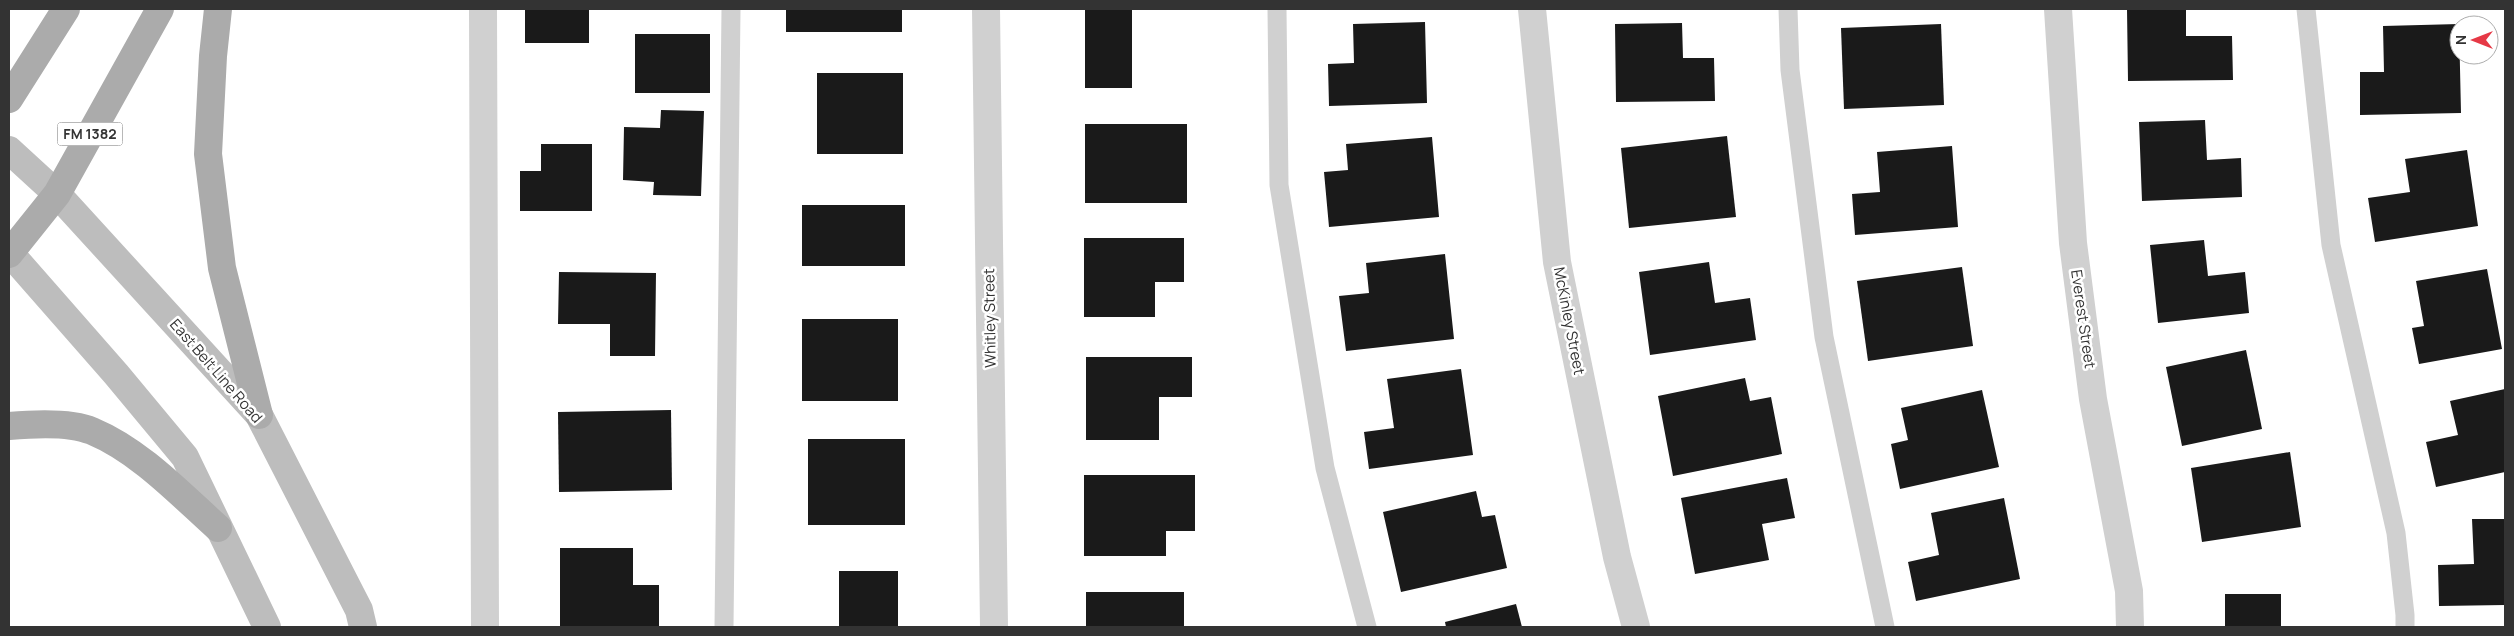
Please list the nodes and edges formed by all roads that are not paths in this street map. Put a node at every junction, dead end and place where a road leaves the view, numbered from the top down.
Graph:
1 (66, 9) edge
2 (160, 9) edge
3 (218, 9) edge
4 (483, 9) edge
5 (731, 9) edge
6 (986, 9) edge
7 (1277, 9) edge
8 (1532, 9) edge
9 (1788, 9) edge
10 (2058, 9) edge
11 (2306, 9) edge
12 (9, 99) edge
13 (9, 150) edge
14 (57, 194) junction
15 (9, 253) edge
16 (259, 415) junction
17 (9, 426) edge
18 (218, 528) junction
19 (267, 627) edge
20 (363, 627) edge
21 (485, 627) edge
22 (724, 627) edge
23 (994, 627) edge
24 (1367, 627) edge
25 (1636, 627) edge
26 (1885, 627) edge
27 (2130, 627) edge
28 (2405, 627) edge

1 - 12 main road
2 - 14 main road, FM 1382
3 - 16 main road
4 - 21 street
5 - 22 lane
6 - 23 street, Whitley Street
7 - 24 lane
8 - 25 street, McKinley Street
9 - 26 lane
10 - 27 street, Everest Street
11 - 28 lane
13 - 14 main road, East Belt Line Road
14 - 15 main road, FM 1382
14 - 16 main road, East Belt Line Road
15 - 18 main road
16 - 20 main road, East Belt Line Road
17 - 18 main road
18 - 19 main road

